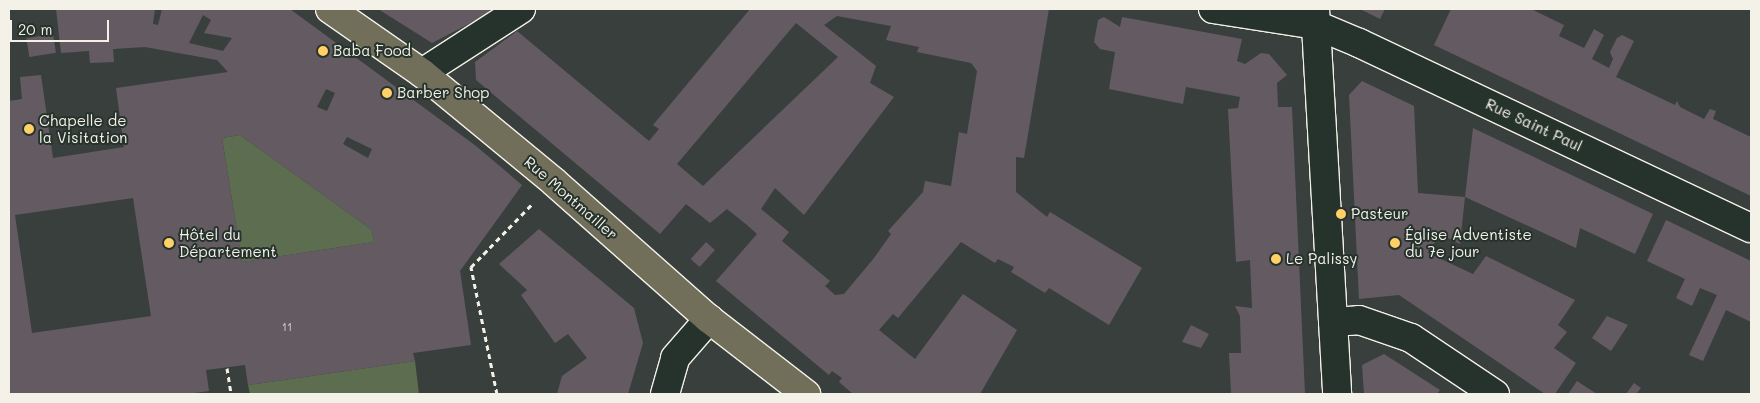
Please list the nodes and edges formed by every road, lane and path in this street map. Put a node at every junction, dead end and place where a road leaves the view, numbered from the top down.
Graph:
1 (330, 9) edge
2 (521, 9) edge
3 (1213, 9) edge
4 (1315, 17) edge
5 (422, 73) junction
6 (554, 182) junction
7 (1751, 228) edge
8 (709, 319) junction
9 (1333, 322) junction
10 (227, 368) dead end
11 (231, 394) edge
12 (497, 394) edge
13 (665, 394) edge
14 (806, 394) edge
15 (1337, 394) edge
16 (1495, 394) edge

1 - 5 main road, Rue Montmailler
2 - 5 street
3 - 4 street, Rue Saint Paul
4 - 7 street, Rue Saint Paul
4 - 9 street
5 - 6 main road, Rue Montmailler
6 - 8 main road, Rue Montmailler
6 - 12 path
8 - 13 street
8 - 14 main road, Rue Montmailler
9 - 15 street
9 - 16 street
10 - 11 path

